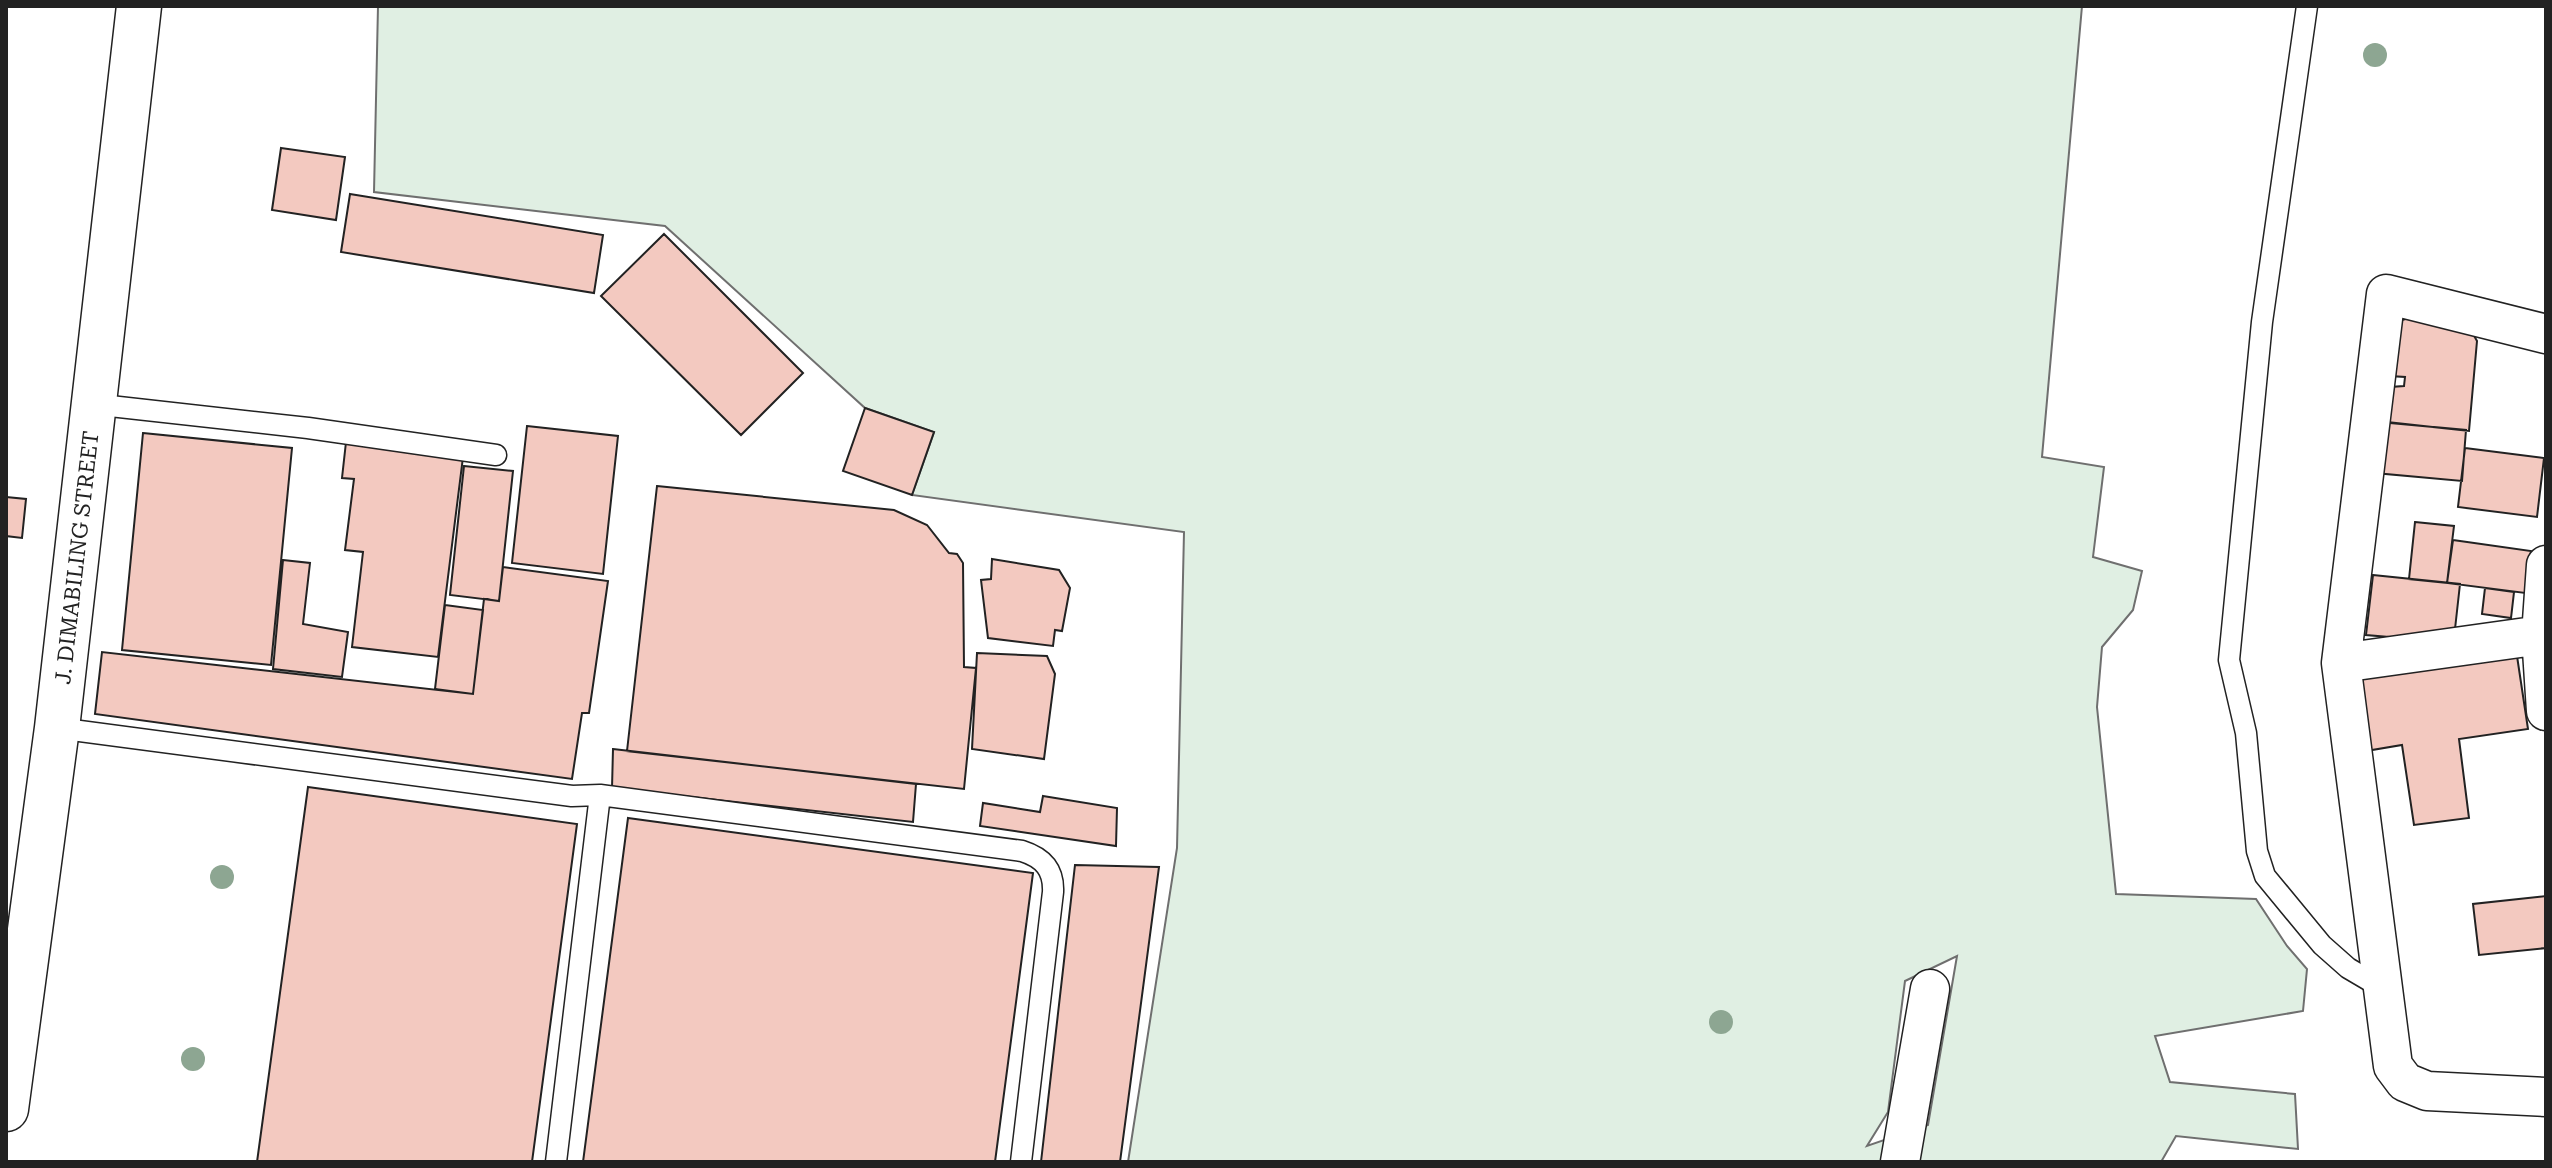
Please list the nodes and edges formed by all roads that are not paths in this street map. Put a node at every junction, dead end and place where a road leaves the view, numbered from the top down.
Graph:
1 (139, 6) edge
2 (2307, 6) edge
3 (2546, 334) edge
4 (92, 404) junction
5 (496, 455) dead end
6 (2546, 565) edge
7 (2541, 635) junction
8 (2341, 663) junction
9 (2546, 711) edge
10 (57, 728) junction
11 (600, 795) junction
12 (2382, 988) junction
13 (1930, 989) dead end
14 (2546, 1097) edge
15 (6, 1109) edge
16 (556, 1162) edge
17 (1021, 1162) edge
18 (1900, 1162) edge

1 - 4 street, J. DIMABILING STREET
2 - 12 lane
3 - 8 street
4 - 5 lane
4 - 10 street, J. DIMABILING STREET
6 - 7 street
7 - 8 street
7 - 9 street
8 - 12 street
10 - 11 lane
10 - 15 street, J. DIMABILING STREET
11 - 16 lane
11 - 17 lane
12 - 14 street
13 - 18 street

